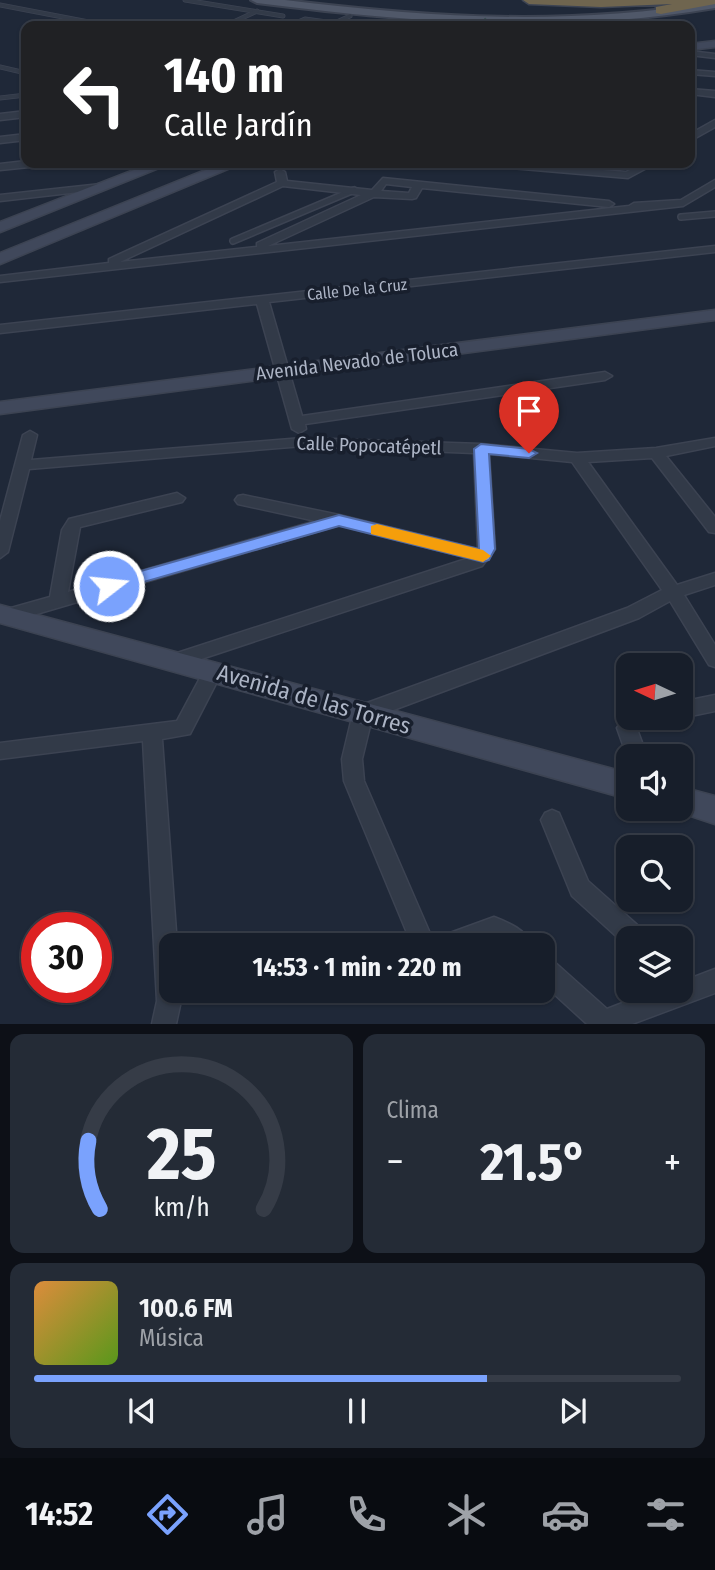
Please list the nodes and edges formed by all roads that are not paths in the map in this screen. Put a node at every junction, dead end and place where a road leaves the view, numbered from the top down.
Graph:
1 (185, 0) edge
2 (529, 0) edge
3 (680, 0) edge
4 (715, 3) edge
5 (0, 5) edge
6 (297, 5) junction
7 (257, 6) edge
8 (715, 12) edge
9 (283, 16) dead end
10 (334, 18) junction
11 (84, 21) edge
12 (233, 21) edge
13 (328, 21) edge
14 (328, 21) edge
15 (392, 21) edge
16 (452, 21) edge
17 (598, 21) edge
18 (656, 21) edge
19 (709, 45) edge
20 (695, 53) edge
21 (715, 54) edge
22 (0, 67) edge
23 (21, 72) edge
24 (695, 72) edge
25 (715, 74) edge
26 (695, 94) edge
27 (715, 94) edge
28 (21, 96) edge
29 (0, 98) edge
30 (702, 98) junction
31 (695, 100) edge
32 (21, 115) edge
33 (0, 117) edge
34 (695, 124) edge
35 (713, 125) edge
36 (695, 135) edge
37 (21, 138) edge
38 (0, 140) edge
39 (21, 165) edge
40 (0, 167) edge
41 (150, 168) edge
42 (222, 168) edge
43 (546, 168) edge
44 (641, 168) edge
45 (217, 170) junction
46 (142, 171) junction
47 (715, 183) edge
48 (102, 187) junction
49 (354, 190) junction
50 (376, 192) junction
51 (0, 198) edge
52 (715, 199) edge
53 (683, 203) junction
54 (645, 207) junction
55 (715, 214) edge
56 (681, 217) dead end
57 (0, 226) edge
58 (233, 241) dead end
59 (715, 249) edge
60 (249, 251) junction
61 (0, 259) edge
62 (98, 267) junction
63 (0, 279) edge
64 (262, 299) junction
65 (715, 315) edge
66 (0, 328) edge
67 (282, 371) junction
68 (605, 376) dead end
69 (0, 408) edge
70 (297, 421) junction
71 (30, 435) dead end
72 (303, 442) junction
73 (715, 442) edge
74 (481, 449) junction
75 (656, 453) junction
76 (577, 458) junction
77 (23, 465) junction
78 (177, 498) dead end
79 (243, 500) dead end
80 (339, 520) junction
81 (715, 528) edge
82 (0, 552) edge
83 (483, 556) junction
84 (715, 579) edge
85 (673, 592) junction
86 (58, 600) junction
87 (3, 615) edge
88 (177, 660) junction
89 (715, 660) edge
90 (214, 670) junction
91 (715, 704) edge
92 (693, 708) edge
93 (363, 713) junction
94 (152, 733) junction
95 (0, 751) edge
96 (616, 783) edge
97 (693, 804) edge
98 (715, 810) edge
99 (552, 820) dead end
100 (622, 926) edge
101 (419, 933) edge
102 (480, 933) edge
103 (504, 933) edge
104 (555, 978) edge
105 (697, 983) edge
106 (602, 1023) edge
107 (164, 1024) edge

1 - 7 lane
2 - 3 highway
4 - 17 highway
5 - 11 lane
6 - 7 main road
6 - 10 main road
6 - 16 main road
7 - 9 lane
7 - 12 lane
8 - 18 main road
10 - 13 lane
10 - 14 lane
10 - 15 main road
19 - 21 street
20 - 21 street
22 - 23 lane
24 - 25 street
26 - 30 street
27 - 30 street
28 - 29 lane
30 - 31 street
32 - 33 street
34 - 35 street
35 - 36 street
37 - 38 street
39 - 40 street
41 - 46 street
42 - 45 street
43 - 44 street
45 - 46 street
45 - 61 street
46 - 48 street
47 - 53 street
48 - 51 street
48 - 57 street
49 - 50 street
49 - 58 lane
49 - 62 street
50 - 54 street
50 - 60 street
52 - 53 street
53 - 54 street
54 - 60 street
55 - 56 lane
59 - 64 street, Calle De la Cruz
60 - 62 street
62 - 63 street
64 - 66 street, Calle De la Cruz
64 - 67 street
65 - 67 street, Avenida Nevado de Toluca
67 - 69 street, Avenida Nevado de Toluca
67 - 70 street
68 - 70 street
70 - 72 street
71 - 77 street
72 - 74 street, Calle Popocatépetl
72 - 77 street, Calle Popocatépetl
73 - 75 street, Calle Popocatépetl
74 - 76 street, Calle Popocatépetl
74 - 83 street
75 - 76 street, Calle Popocatépetl
75 - 81 street
76 - 85 street
77 - 82 street
78 - 86 street
79 - 80 street
80 - 83 street
80 - 86 street
83 - 88 street
84 - 85 street
85 - 89 street
85 - 93 street
86 - 87 street
87 - 88 street, Avenida de las Torres
88 - 90 street, Avenida de las Torres
90 - 93 street, Avenida de las Torres
90 - 94 street
91 - 92 street
93 - 96 street, Avenida de las Torres
93 - 101 street
94 - 95 street
94 - 107 street
97 - 98 street
99 - 100 street
102 - 103 street
104 - 106 street
105 - 106 street

